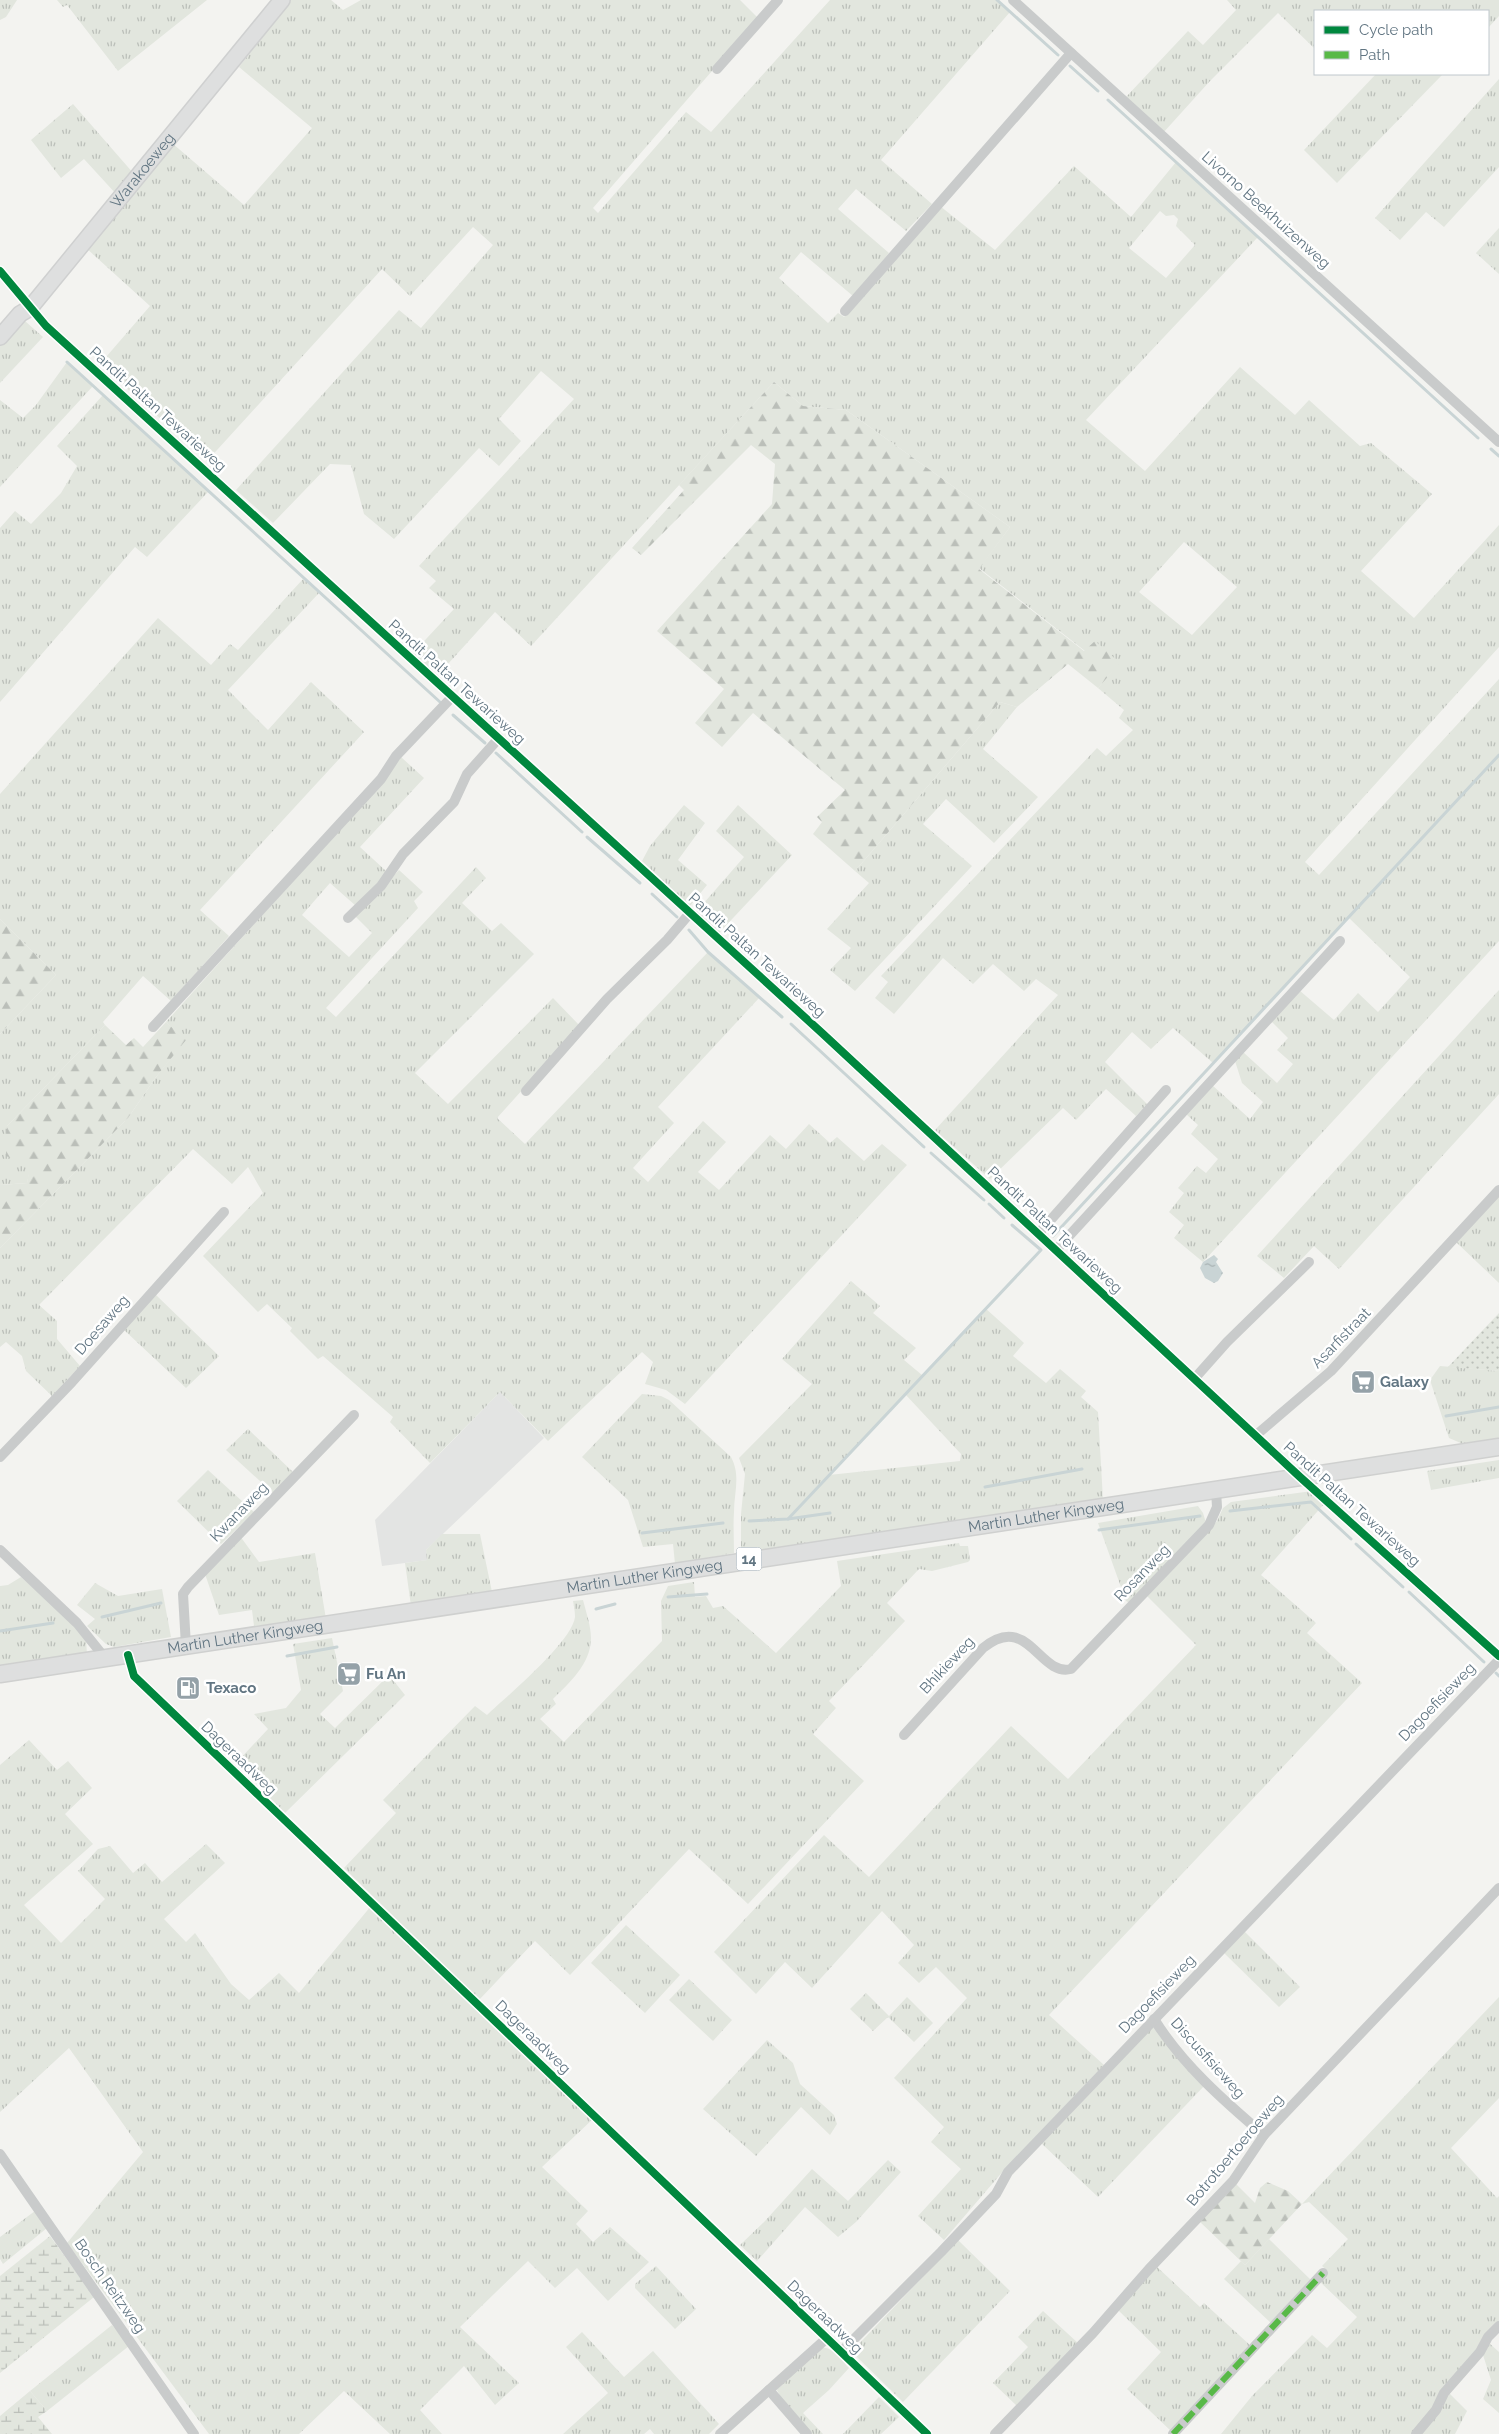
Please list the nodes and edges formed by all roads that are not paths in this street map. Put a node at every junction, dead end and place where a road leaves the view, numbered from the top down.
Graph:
1 (282, 0) edge
2 (778, 0) edge
3 (1013, 0) edge
4 (1071, 53) junction
5 (717, 69) dead end
6 (0, 271) edge
7 (30, 308) junction
8 (845, 311) dead end
9 (0, 337) edge
10 (1499, 442) edge
11 (452, 697) junction
12 (499, 738) junction
13 (690, 913) junction
14 (348, 918) dead end
15 (1340, 941) dead end
16 (153, 1027) dead end
17 (1166, 1090) dead end
18 (526, 1091) dead end
19 (1499, 1190) edge
20 (224, 1212) dead end
21 (1039, 1233) junction
22 (1056, 1250) junction
23 (1309, 1262) dead end
24 (1195, 1378) junction
25 (354, 1415) dead end
26 (1255, 1436) junction
27 (1499, 1447) edge
28 (0, 1457) edge
29 (1300, 1477) junction
30 (1216, 1490) junction
31 (0, 1550) edge
32 (186, 1646) junction
33 (128, 1655) junction
34 (105, 1658) junction
35 (1499, 1658) edge
36 (1071, 1669) joint
37 (0, 1674) edge
38 (904, 1735) dead end
39 (1499, 1888) edge
40 (1154, 2019) junction
41 (1264, 2135) junction
42 (0, 2154) edge
43 (1323, 2273) dead end
44 (1499, 2326) edge
45 (827, 2338) junction
46 (841, 2352) junction
47 (768, 2390) junction
48 (194, 2434) edge
49 (720, 2434) edge
50 (807, 2434) edge
51 (927, 2434) edge
52 (996, 2434) edge
53 (1173, 2434) edge
54 (1416, 2434) edge

1 - 7 street, Warakoeweg
2 - 5 street
3 - 4 street, Livorno Beekhuizenweg
4 - 8 street
4 - 10 street, Livorno Beekhuizenweg
6 - 7 street, Pandit Paltan Tewarieweg
7 - 9 street, Warakoeweg
7 - 11 street, Pandit Paltan Tewarieweg
11 - 12 street, Pandit Paltan Tewarieweg
11 - 16 street
12 - 13 street, Pandit Paltan Tewarieweg
12 - 14 street
13 - 18 street
13 - 21 street, Pandit Paltan Tewarieweg
15 - 22 street
17 - 21 street
19 - 26 street, Asarfistraat
20 - 28 street, Doesaweg
21 - 22 street, Pandit Paltan Tewarieweg
22 - 24 street, Pandit Paltan Tewarieweg
23 - 24 street
24 - 26 street, Pandit Paltan Tewarieweg
25 - 32 street, Kwanaweg
26 - 29 street, Pandit Paltan Tewarieweg
27 - 29 main road, Martin Luther Kingweg / 14
29 - 30 main road, Martin Luther Kingweg / 14
29 - 35 street, Pandit Paltan Tewarieweg
30 - 32 main road, Martin Luther Kingweg / 14
30 - 36 street, Rosanweg
31 - 34 street
32 - 33 main road, Martin Luther Kingweg / 14
33 - 34 main road, Martin Luther Kingweg / 14
33 - 45 street, Dageraadweg
34 - 37 main road, Martin Luther Kingweg / 14
35 - 40 street, Dagoefisieweg
36 - 38 street, Bhikieweg
39 - 41 street, Botrotoertoeroeweg
40 - 41 street, Discusfisieweg
40 - 46 street, Dagoefisieweg
41 - 52 street, Botrotoertoeroeweg
42 - 48 street, Bosch Reitzweg
43 - 53 street
44 - 54 street
45 - 46 street, Dageraadweg
45 - 47 street
46 - 51 street, Dageraadweg
47 - 49 street
47 - 50 street

